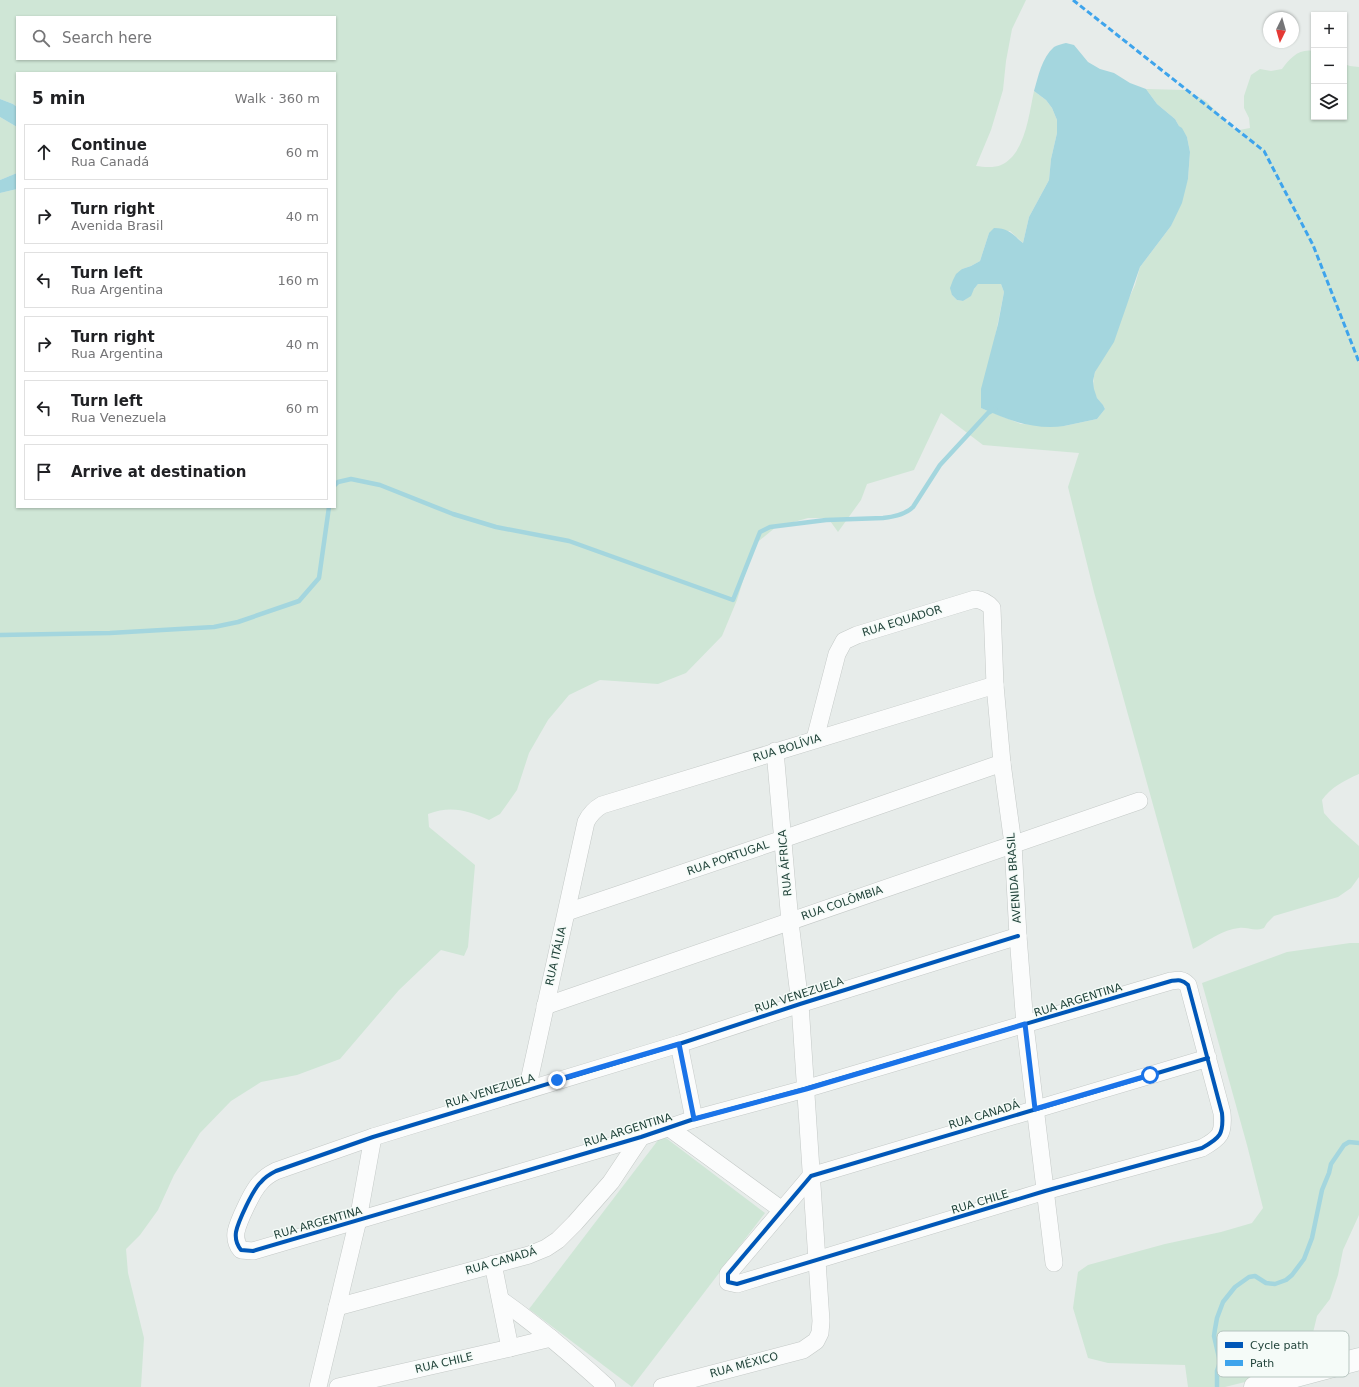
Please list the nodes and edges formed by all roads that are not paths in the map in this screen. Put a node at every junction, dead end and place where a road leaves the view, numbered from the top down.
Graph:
1 (975, 599) joint
2 (996, 685) junction
3 (815, 739) junction
4 (775, 751) junction
5 (1002, 763) junction
6 (1139, 801) dead end
7 (586, 822) joint
8 (783, 839) junction
9 (1013, 844) junction
10 (567, 912) junction
11 (790, 922) junction
12 (1018, 936) junction
13 (1171, 981) joint
14 (800, 1004) junction
15 (544, 1006) junction
16 (1025, 1024) junction
17 (679, 1044) junction
18 (1208, 1058) junction
19 (806, 1089) junction
20 (526, 1090) junction
21 (1035, 1109) junction
22 (694, 1119) junction
23 (668, 1127) junction
24 (372, 1137) junction
25 (641, 1137) junction
26 (811, 1176) junction
27 (1045, 1191) junction
28 (782, 1210) junction
29 (358, 1220) junction
30 (253, 1251) joint
31 (818, 1259) junction
32 (1054, 1263) dead end
33 (493, 1264) junction
34 (501, 1300) junction
35 (337, 1307) junction
36 (551, 1338) junction
37 (510, 1348) junction
38 (803, 1350) joint
39 (1359, 1360) edge
40 (1349, 1363) edge
41 (1294, 1377) edge
42 (703, 1382) edge
43 (318, 1387) edge
44 (338, 1387) edge
45 (607, 1387) edge
46 (662, 1387) edge
47 (1255, 1387) edge

1 - 2 street, AVENIDA BRASIL
1 - 3 street, RUA EQUADOR
2 - 3 street, RUA BOLÍVIA
2 - 5 street, AVENIDA BRASIL
3 - 4 street, RUA BOLÍVIA
4 - 7 street, RUA BOLÍVIA
4 - 8 street, RUA ÁFRICA
5 - 8 street, RUA PORTUGAL
5 - 9 street, AVENIDA BRASIL
6 - 9 street, RUA COLÔMBIA
7 - 10 street, RUA ITÁLIA
8 - 10 street, RUA PORTUGAL
8 - 11 street, RUA ÁFRICA
9 - 11 street, RUA COLÔMBIA
9 - 12 street, AVENIDA BRASIL
10 - 15 street, RUA ITÁLIA
11 - 14 street, RUA ÁFRICA
11 - 15 street, RUA COLÔMBIA
12 - 14 street, RUA VENEZUELA
12 - 16 street, AVENIDA BRASIL
13 - 16 street, RUA ARGENTINA
13 - 18 street, RUA CHILE
14 - 17 street, RUA VENEZUELA
14 - 19 street, RUA ÁFRICA
15 - 20 street, RUA ITÁLIA
16 - 19 street, RUA ARGENTINA
16 - 21 street, AVENIDA BRASIL
17 - 20 street, RUA VENEZUELA
17 - 22 street
18 - 21 street, RUA CANADÁ
18 - 27 street, RUA CHILE
19 - 22 street, RUA ARGENTINA
19 - 26 street, RUA ÁFRICA
20 - 24 street, RUA VENEZUELA
21 - 26 street, RUA CANADÁ
21 - 27 street, AVENIDA BRASIL
22 - 23 street, RUA ARGENTINA
23 - 25 street, RUA ARGENTINA
23 - 28 street, RUA ARGENTINA
24 - 29 street
24 - 30 street, RUA VENEZUELA
25 - 29 street, RUA ARGENTINA
25 - 33 street, RUA CANADÁ
26 - 28 street
26 - 31 street, RUA ÁFRICA
27 - 31 street, RUA CHILE
27 - 32 street, AVENIDA BRASIL
28 - 31 street, RUA CHILE
29 - 30 street, RUA ARGENTINA
29 - 35 street
31 - 38 street, RUA ÁFRICA
33 - 34 street
33 - 35 street, RUA CANADÁ
34 - 36 street
34 - 37 street
35 - 43 street
36 - 37 street, RUA CHILE
36 - 45 street
37 - 44 street, RUA CHILE
38 - 42 street, RUA MÉXICO
39 - 40 main road
41 - 47 main road
42 - 46 street, RUA MÉXICO

